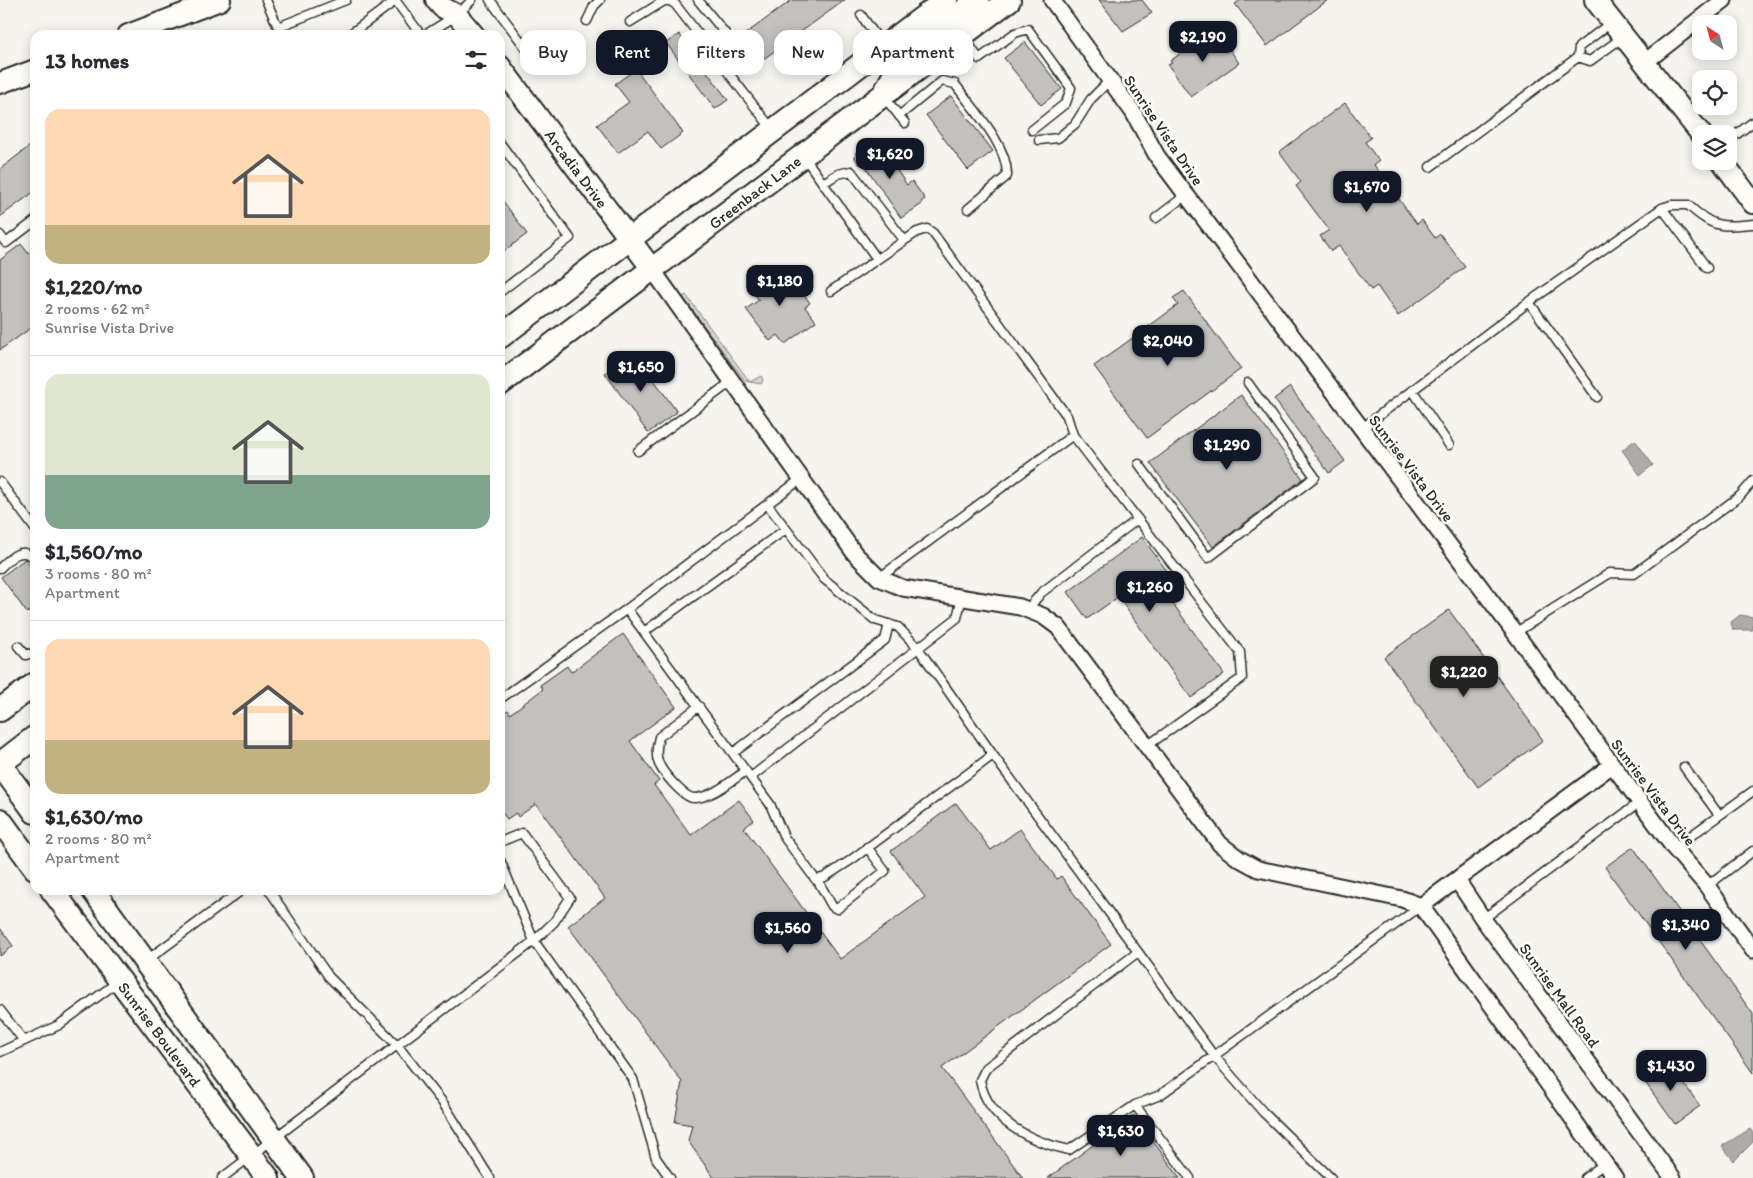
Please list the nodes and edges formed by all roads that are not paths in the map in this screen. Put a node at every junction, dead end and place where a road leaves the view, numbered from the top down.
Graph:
1 (220, 0) edge
2 (266, 0) edge
3 (346, 0) edge
4 (395, 0) edge
5 (436, 0) edge
6 (472, 0) edge
7 (490, 0) edge
8 (698, 0) edge
9 (978, 0) edge
10 (1009, 0) edge
11 (1052, 0) edge
12 (1595, 0) edge
13 (1724, 0) edge
14 (596, 1) edge
15 (942, 1) edge
16 (456, 8) edge
17 (861, 15) dead end
18 (587, 21) dead end
19 (630, 22) dead end
20 (278, 27) junction
21 (145, 30) edge
22 (280, 30) edge
23 (356, 30) edge
24 (419, 30) edge
25 (429, 30) edge
26 (471, 30) edge
27 (723, 30) edge
28 (872, 30) edge
29 (905, 30) edge
30 (970, 30) edge
31 (1617, 30) junction
32 (520, 40) edge
33 (973, 50) edge
34 (1578, 57) junction
35 (1645, 62) junction
36 (853, 70) edge
37 (30, 72) edge
38 (505, 73) edge
39 (911, 75) edge
40 (1110, 80) junction
41 (0, 83) edge
42 (883, 96) junction
43 (899, 116) junction
44 (1753, 122) edge
45 (905, 124) dead end
46 (1694, 125) edge
47 (773, 130) junction
48 (1032, 130) dead end
49 (1737, 134) edge
50 (1039, 140) dead end
51 (505, 150) edge
52 (804, 156) junction
53 (1430, 167) dead end
54 (1729, 170) edge
55 (823, 183) junction
56 (1186, 195) junction
57 (1753, 203) edge
58 (1662, 208) junction
59 (968, 209) dead end
60 (1156, 218) dead end
61 (1753, 224) edge
62 (30, 225) edge
63 (0, 235) edge
64 (630, 240) junction
65 (904, 240) junction
66 (877, 259) junction
67 (1707, 268) dead end
68 (652, 269) junction
69 (505, 288) edge
70 (831, 291) dead end
71 (1529, 302) junction
72 (505, 332) edge
73 (505, 380) edge
74 (731, 382) junction
75 (1248, 383) dead end
76 (1413, 390) junction
77 (1597, 397) dead end
78 (1361, 430) junction
79 (1073, 435) junction
80 (1449, 444) dead end
81 (638, 451) dead end
82 (1139, 464) dead end
83 (801, 479) junction
84 (1753, 481) edge
85 (0, 482) edge
86 (768, 505) junction
87 (1138, 519) junction
88 (30, 522) edge
89 (786, 528) junction
90 (30, 555) edge
91 (0, 568) edge
92 (879, 578) junction
93 (962, 597) junction
94 (627, 609) junction
95 (1027, 610) junction
96 (888, 624) junction
97 (644, 632) junction
98 (1515, 633) junction
99 (18, 646) dead end
100 (918, 648) junction
101 (30, 653) edge
102 (30, 688) edge
103 (505, 692) edge
104 (698, 706) junction
105 (0, 710) edge
106 (30, 742) edge
107 (1147, 746) junction
108 (733, 752) junction
109 (993, 754) junction
110 (0, 764) edge
111 (1612, 765) junction
112 (1684, 767) dead end
113 (749, 774) junction
114 (1753, 791) edge
115 (1640, 802) junction
116 (30, 805) edge
117 (1719, 815) junction
118 (0, 820) edge
119 (505, 840) edge
120 (867, 847) junction
121 (1674, 848) junction
122 (1753, 851) edge
123 (30, 861) edge
124 (505, 872) edge
125 (1457, 880) junction
126 (818, 881) junction
127 (1707, 886) junction
128 (56, 895) edge
129 (97, 895) edge
130 (235, 895) edge
131 (273, 895) edge
132 (1421, 906) junction
133 (1483, 919) junction
134 (534, 941) junction
135 (1753, 950) edge
136 (1138, 952) junction
137 (144, 962) junction
138 (120, 980) junction
139 (0, 1010) edge
140 (24, 1041) junction
141 (397, 1045) junction
142 (0, 1052) edge
143 (1214, 1056) junction
144 (1135, 1105) junction
145 (273, 1139) junction
146 (252, 1156) junction
147 (1604, 1164) junction
148 (222, 1178) edge
149 (268, 1178) edge
150 (302, 1178) edge
151 (490, 1178) edge
152 (670, 1178) edge
153 (1190, 1178) edge
154 (1330, 1178) edge
155 (1585, 1178) edge
156 (1615, 1178) edge
157 (1673, 1178) edge

1 - 21 street
2 - 20 lane
3 - 20 lane
4 - 23 lane
4 - 24 lane
5 - 16 street
6 - 16 lane
7 - 32 lane
8 - 27 lane
9 - 42 main road
10 - 30 main road, Greenback Lane
11 - 40 street, Sunrise Vista Drive
12 - 31 street
13 - 35 street
14 - 18 lane
15 - 29 main road
16 - 25 lane
16 - 26 street
17 - 28 lane
19 - 47 lane
20 - 22 lane
31 - 34 lane
31 - 34 lane
31 - 35 street
33 - 48 lane
34 - 53 lane
35 - 46 street
36 - 47 main road
37 - 41 street
38 - 64 street, Arcadia Drive
39 - 42 main road, Greenback Lane
40 - 50 lane
40 - 56 street, Sunrise Vista Drive
42 - 43 lane
42 - 52 main road, Greenback Lane
43 - 45 lane
43 - 59 lane
44 - 49 lane
47 - 64 main road
51 - 69 lane
52 - 55 lane
52 - 68 main road, Greenback Lane
54 - 57 street
55 - 65 lane
55 - 66 lane
56 - 60 lane
56 - 78 street, Sunrise Vista Drive
58 - 61 lane
58 - 67 lane
58 - 71 lane
62 - 63 lane
64 - 68 street, Arcadia Drive
64 - 72 main road
65 - 66 lane
65 - 79 lane
66 - 70 lane
68 - 73 main road, Greenback Lane
68 - 74 street
71 - 76 lane
71 - 77 lane
74 - 81 lane
74 - 83 street
75 - 82 lane
76 - 78 lane
76 - 80 lane
78 - 98 street, Sunrise Vista Drive
79 - 87 lane
79 - 92 lane
83 - 86 lane
83 - 92 street
84 - 98 lane
85 - 88 lane
86 - 89 lane
86 - 94 lane
87 - 95 lane
87 - 107 lane
89 - 96 lane
89 - 97 lane
90 - 91 lane
92 - 93 street
93 - 95 street
93 - 100 lane
94 - 97 lane
94 - 103 lane
95 - 107 street
96 - 100 lane
96 - 108 lane
97 - 104 lane
98 - 111 street, Sunrise Vista Drive
99 - 101 lane
100 - 109 lane
100 - 113 lane
102 - 105 main road
104 - 108 lane
104 - 113 lane
106 - 110 main road
107 - 132 street
108 - 113 lane
109 - 120 lane
109 - 136 lane
110 - 116 main road
111 - 115 street, Sunrise Vista Drive
111 - 125 street
112 - 117 lane
113 - 126 lane
114 - 117 lane
115 - 121 street, Sunrise Vista Drive
115 - 133 lane
117 - 121 lane
118 - 123 main road
119 - 134 lane
120 - 126 lane
120 - 126 lane
121 - 127 street, Sunrise Vista Drive
122 - 127 lane
124 - 134 lane
125 - 132 street
125 - 133 street, Sunrise Mall Road
127 - 135 street, Sunrise Vista Drive
128 - 138 main road, Sunrise Boulevard
129 - 137 main road, Sunrise Boulevard
130 - 137 lane
131 - 141 lane
132 - 143 lane
132 - 147 street
133 - 157 street, Sunrise Mall Road
134 - 141 lane
134 - 152 lane
136 - 143 lane
136 - 144 lane
137 - 145 main road, Sunrise Boulevard
138 - 140 lane
138 - 146 main road, Sunrise Boulevard
139 - 140 lane
140 - 142 lane
141 - 145 lane
141 - 151 lane
143 - 144 lane
143 - 154 lane
144 - 153 lane
145 - 146 lane
145 - 150 main road, Sunrise Boulevard
146 - 148 lane
146 - 149 main road, Sunrise Boulevard
147 - 155 lane
147 - 156 street

